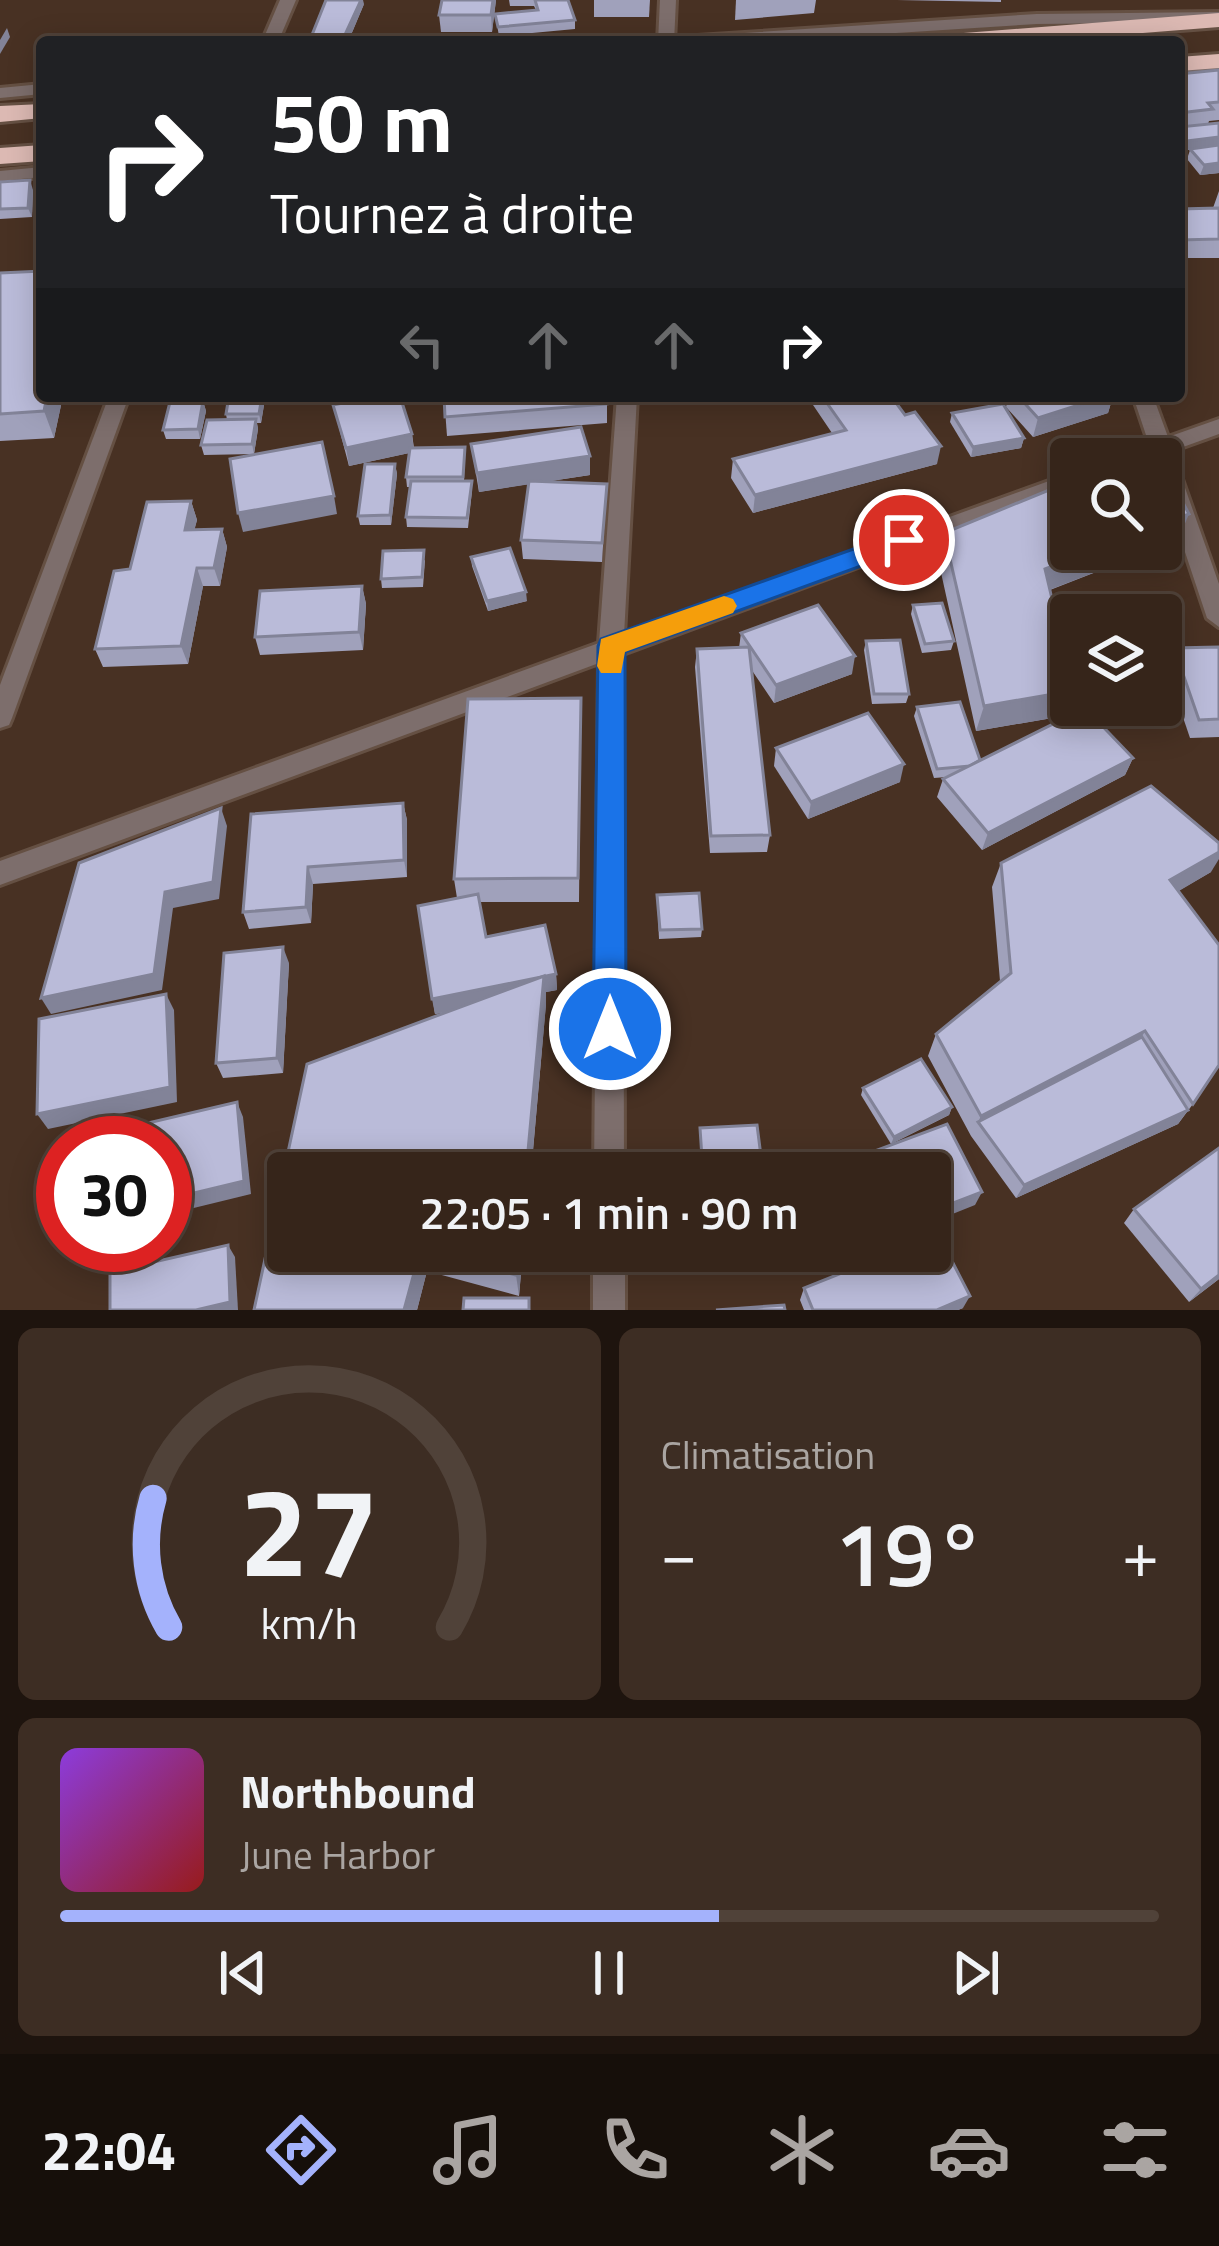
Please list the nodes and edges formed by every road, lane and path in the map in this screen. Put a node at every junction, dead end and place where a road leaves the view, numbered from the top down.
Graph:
1 (288, 0) edge
2 (668, 0) edge
3 (1031, 0) edge
4 (1219, 18) edge
5 (1037, 19) junction
6 (273, 36) edge
7 (666, 36) edge
8 (775, 36) edge
9 (1008, 36) edge
10 (1219, 64) edge
11 (1185, 67) edge
12 (36, 90) edge
13 (0, 93) edge
14 (36, 111) edge
15 (0, 114) edge
16 (36, 153) edge
17 (0, 156) edge
18 (36, 173) edge
19 (0, 176) edge
20 (116, 402) edge
21 (627, 402) edge
22 (1145, 402) edge
23 (1219, 426) edge
24 (1157, 438) edge
25 (1182, 440) edge
26 (1050, 488) edge
27 (1182, 511) edge
28 (1219, 618) edge
29 (611, 646) junction
30 (0, 718) edge
31 (0, 873) edge
32 (610, 1152) edge
33 (609, 1272) edge
34 (609, 1310) edge

1 - 6 street
2 - 7 street
3 - 5 street
4 - 5 street
4 - 9 highway
5 - 8 street
10 - 11 highway
12 - 13 street
14 - 15 highway
16 - 17 highway
18 - 19 street
20 - 30 street
21 - 29 street
22 - 24 street
23 - 25 street
26 - 29 street
27 - 28 street
29 - 31 street
29 - 32 street
33 - 34 street

